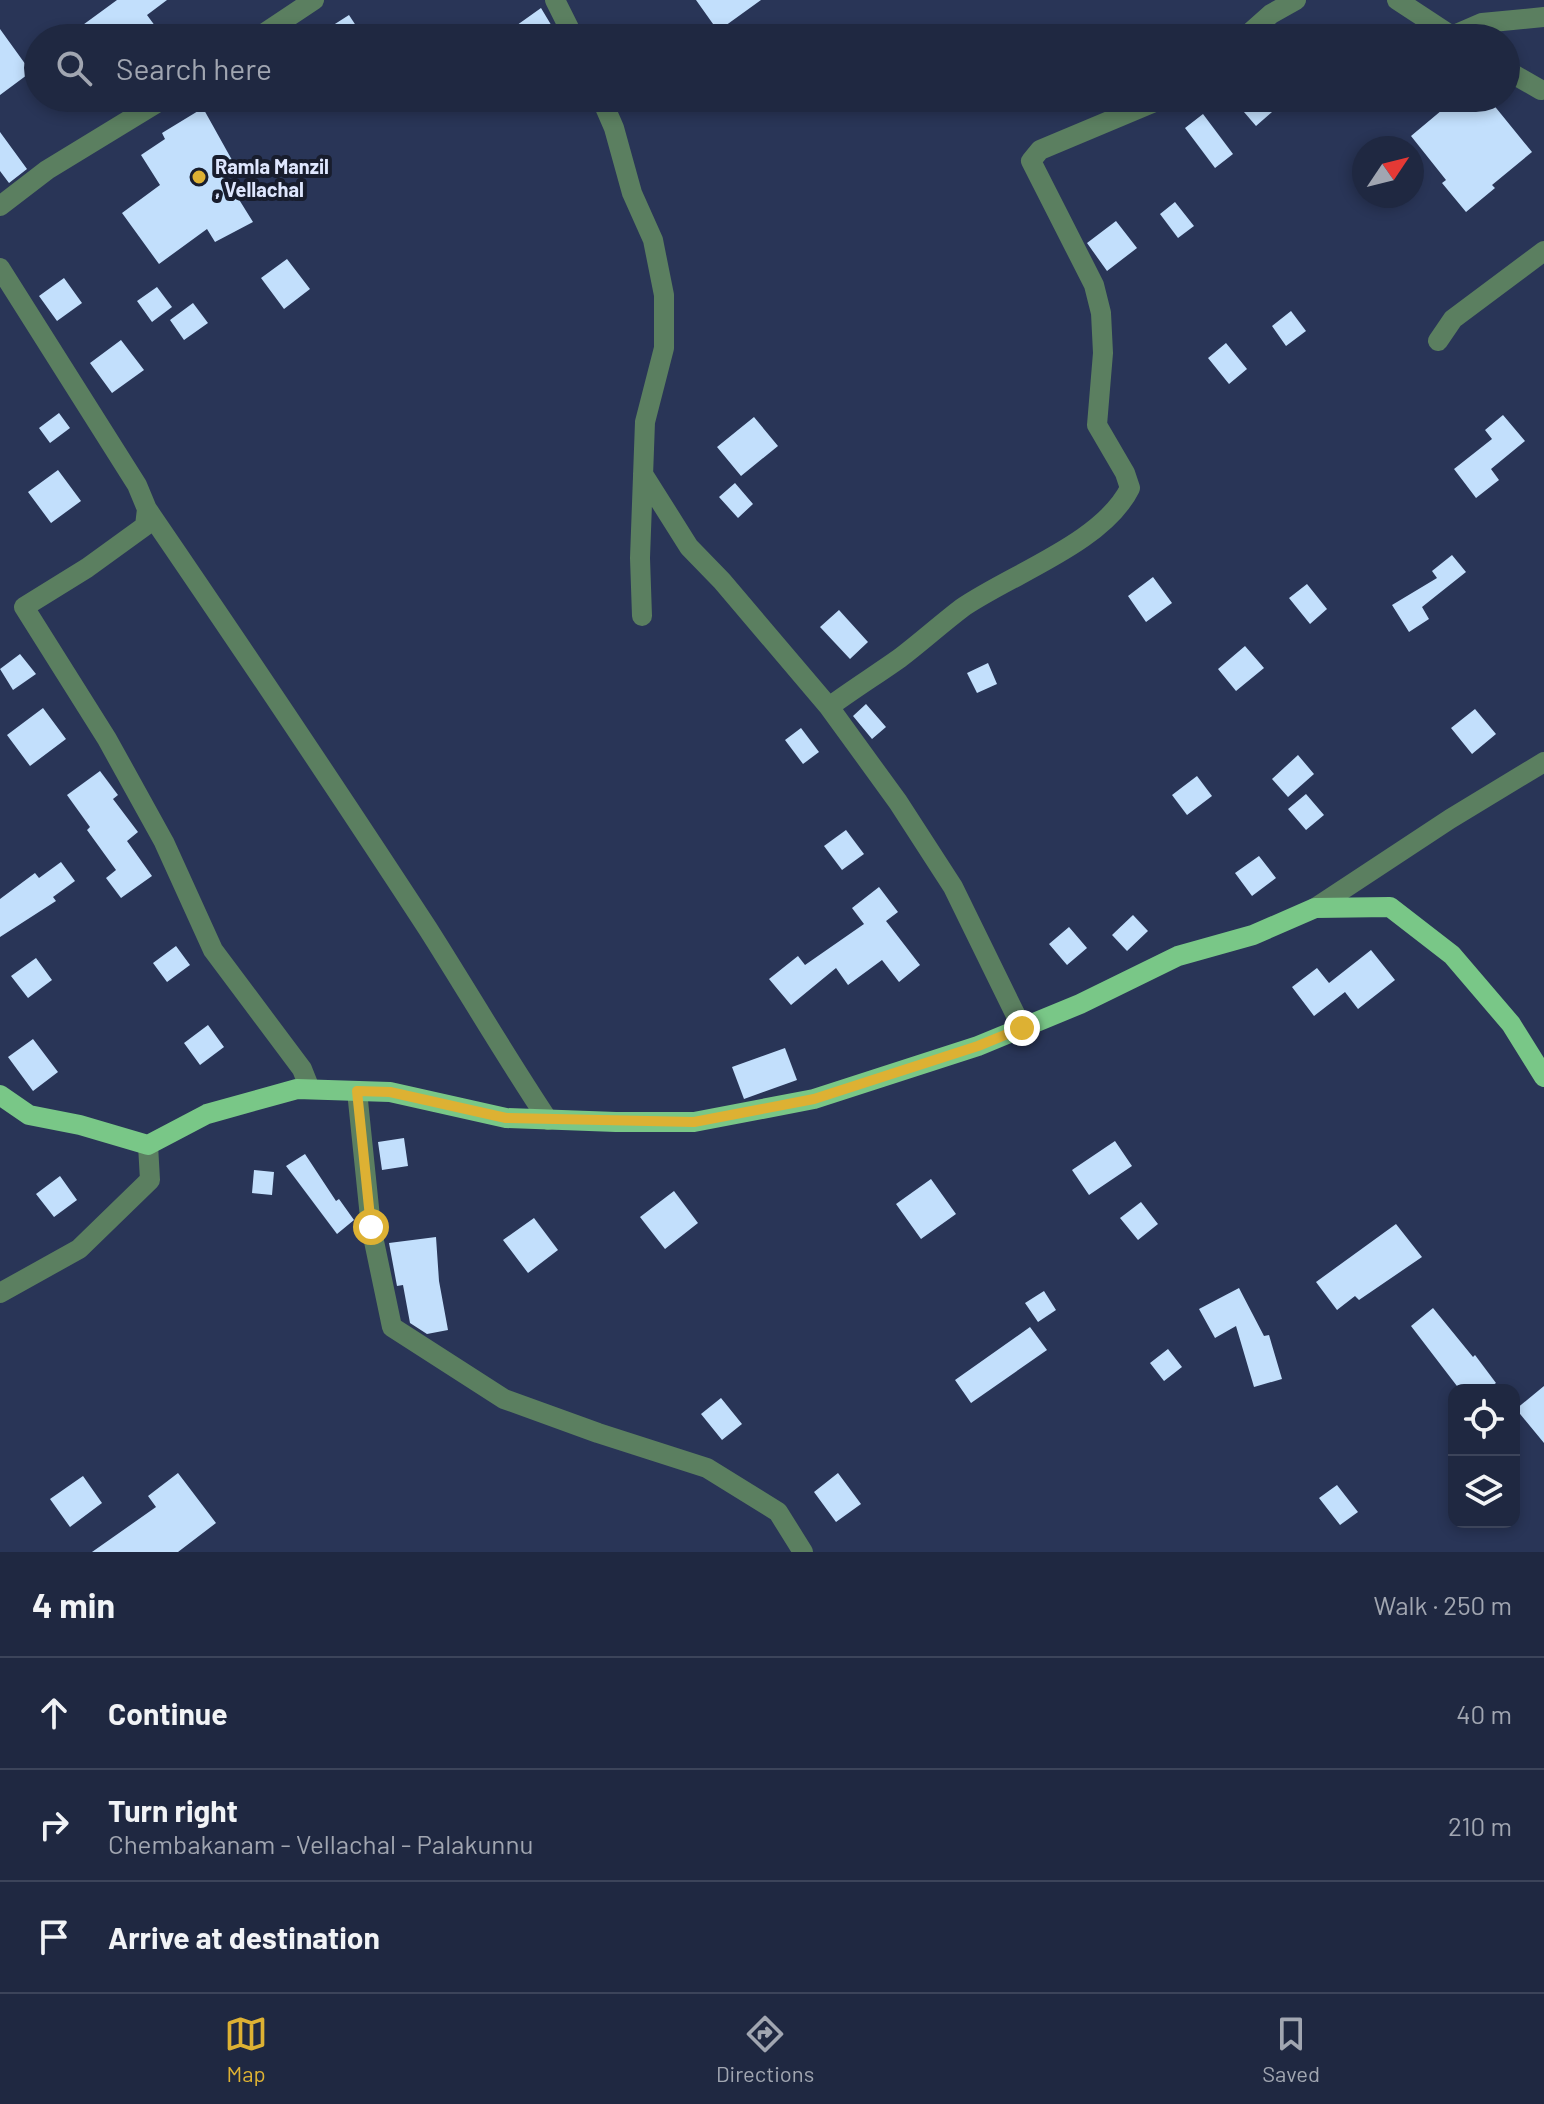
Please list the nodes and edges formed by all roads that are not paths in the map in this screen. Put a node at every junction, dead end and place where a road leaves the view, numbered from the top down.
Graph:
1 (314, 0) edge
2 (555, 0) edge
3 (1296, 0) edge
4 (1397, 0) edge
5 (1544, 17) edge
6 (278, 24) edge
7 (567, 24) edge
8 (1260, 24) edge
9 (1433, 24) edge
10 (1480, 24) edge
11 (1520, 78) edge
12 (1541, 90) dead end
13 (142, 112) edge
14 (607, 112) edge
15 (1131, 112) edge
16 (0, 206) edge
17 (1544, 251) edge
18 (0, 268) edge
19 (1438, 341) dead end
20 (643, 474) junction
21 (147, 509) junction
22 (642, 616) dead end
23 (829, 707) junction
24 (1544, 762) edge
25 (1315, 908) junction
26 (1022, 1028) junction
27 (1544, 1077) edge
28 (310, 1089) junction
29 (357, 1091) junction
30 (0, 1095) edge
31 (548, 1120) junction
32 (148, 1145) junction
33 (0, 1293) edge
34 (803, 1552) edge

1 - 6 street
2 - 7 street
3 - 8 street
4 - 9 street
5 - 10 street
11 - 12 street
13 - 16 street
14 - 20 street
15 - 23 street
17 - 19 street
18 - 21 street
20 - 22 street
20 - 23 street
21 - 28 street
21 - 31 street
23 - 26 street
24 - 25 street
25 - 26 main road
25 - 27 main road
26 - 31 main road
28 - 29 main road
28 - 32 main road
29 - 31 main road
29 - 34 street
30 - 32 main road
32 - 33 street

